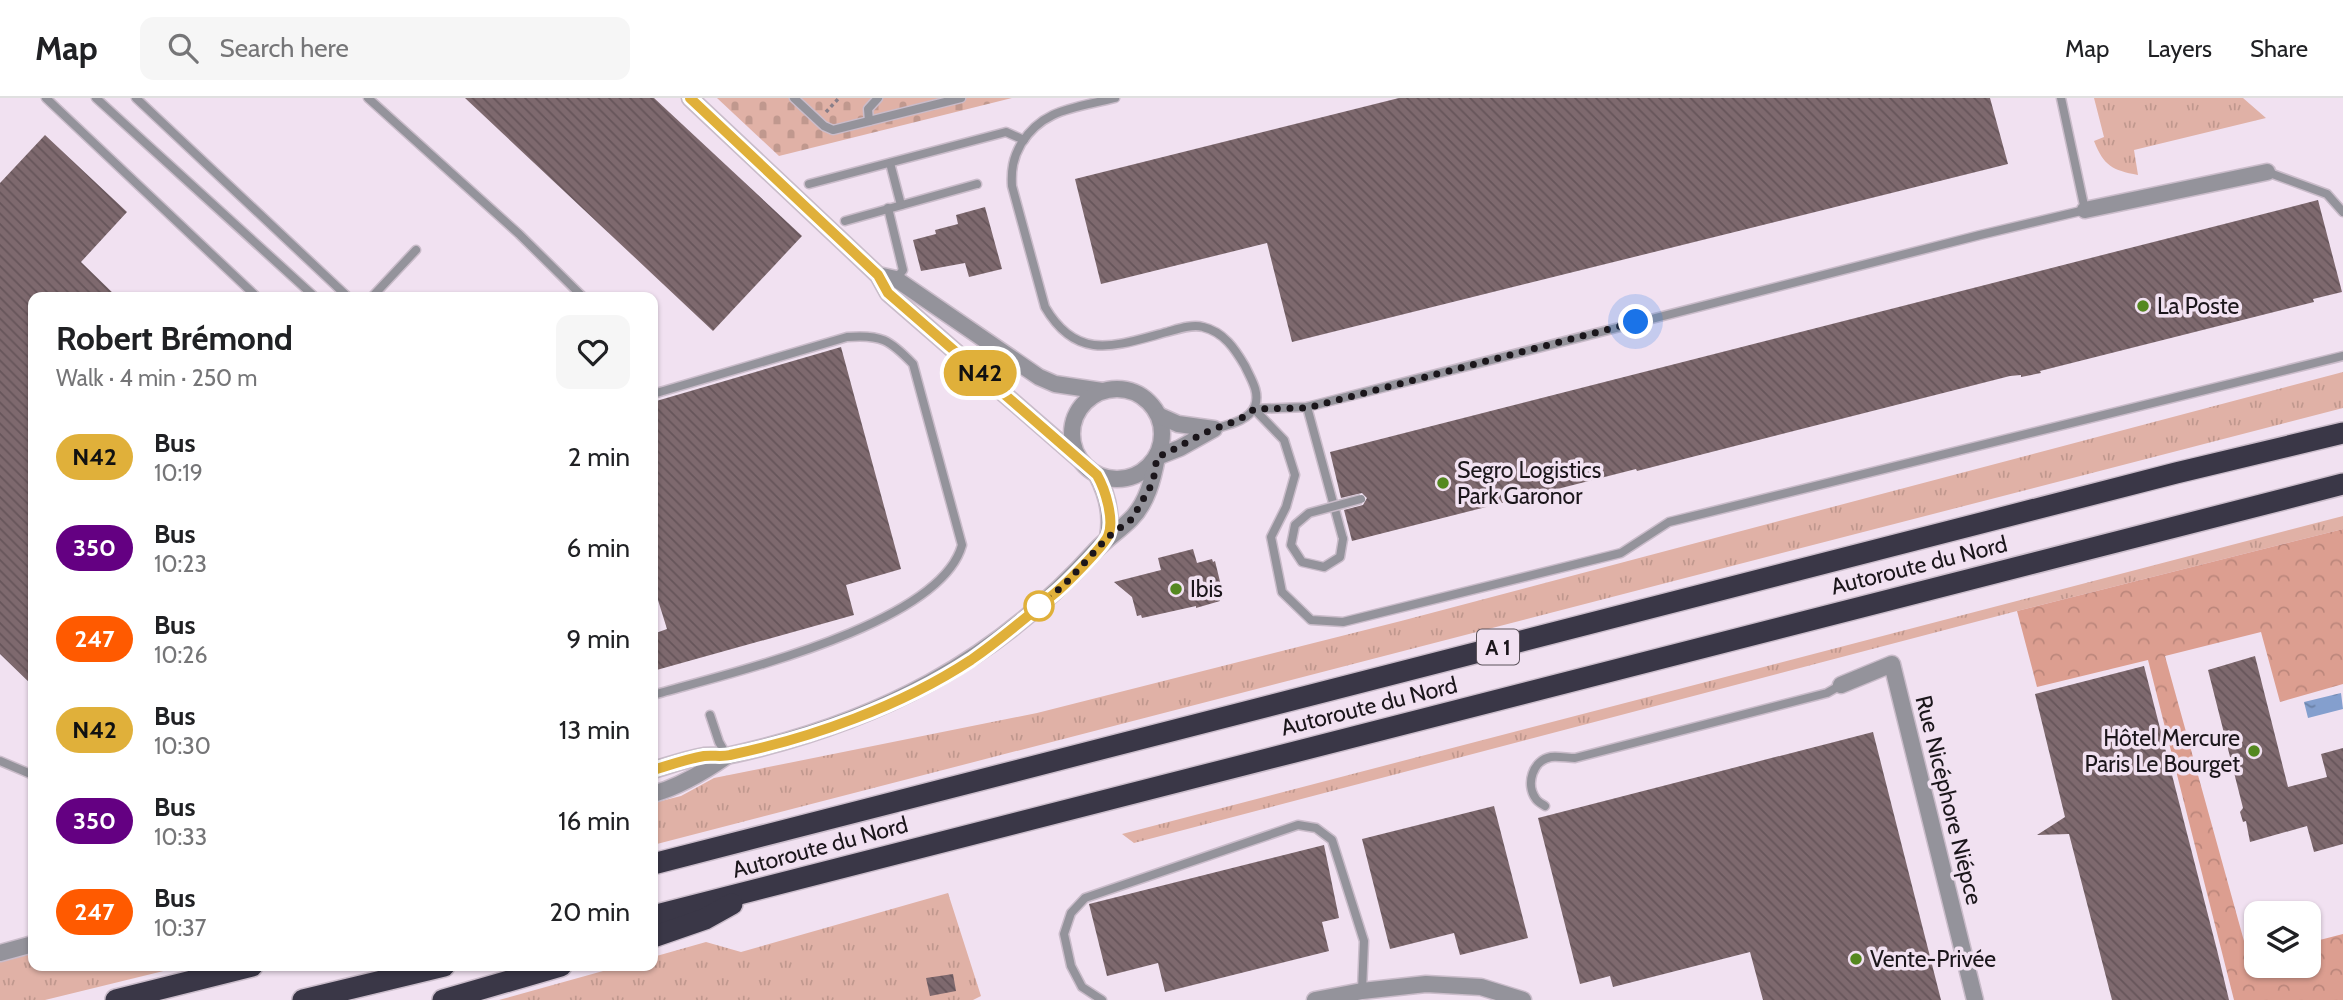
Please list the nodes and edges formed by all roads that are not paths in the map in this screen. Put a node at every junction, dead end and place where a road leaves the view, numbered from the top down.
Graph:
1 (47, 98) edge
2 (96, 98) edge
3 (136, 98) edge
4 (368, 98) edge
5 (690, 98) edge
6 (794, 98) edge
7 (878, 98) edge
8 (961, 98) edge
9 (1115, 98) edge
10 (2061, 98) edge
11 (869, 121) junction
12 (1024, 140) junction
13 (890, 163) junction
14 (2267, 172) joint
15 (809, 184) dead end
16 (977, 184) dead end
17 (901, 205) junction
18 (888, 208) junction
19 (2085, 210) junction
20 (2343, 212) edge
21 (845, 221) dead end
22 (416, 250) dead end
23 (878, 275) junction
24 (896, 279) junction
25 (252, 292) edge
26 (309, 292) edge
27 (343, 292) edge
28 (377, 292) edge
29 (578, 292) edge
30 (2343, 356) edge
31 (1102, 391) junction
32 (658, 393) edge
33 (1307, 408) junction
34 (1254, 409) junction
35 (1160, 416) junction
36 (1214, 429) junction
37 (2343, 433) edge
38 (1157, 457) junction
39 (1079, 459) junction
40 (1097, 475) junction
41 (2343, 484) edge
42 (1361, 499) dead end
43 (1108, 537) junction
44 (1841, 685) joint
45 (658, 694) edge
46 (710, 715) dead end
47 (727, 756) junction
48 (0, 761) edge
49 (658, 769) edge
50 (28, 773) edge
51 (658, 792) edge
52 (1545, 806) dead end
53 (658, 863) edge
54 (752, 892) junction
55 (658, 915) edge
56 (658, 935) edge
57 (28, 945) edge
58 (2, 952) edge
59 (231, 971) edge
60 (423, 971) edge
61 (544, 971) edge
62 (1362, 991) junction
63 (116, 1000) edge
64 (303, 1000) edge
65 (443, 1000) edge
66 (1101, 1000) edge
67 (1315, 1000) edge
68 (1523, 1000) edge
69 (1975, 1000) edge

1 - 25 lane
2 - 26 lane
3 - 27 lane
4 - 29 lane
5 - 23 street
6 - 11 lane
7 - 11 lane
8 - 11 lane
9 - 12 lane
10 - 19 lane
12 - 13 lane
12 - 34 lane
13 - 15 lane
13 - 17 lane
14 - 19 street
14 - 20 lane
16 - 17 lane
17 - 18 lane
18 - 21 lane
18 - 24 lane
19 - 33 lane
22 - 28 lane
23 - 24 street
23 - 39 street
24 - 31 street
30 - 34 lane
31 - 35 street
31 - 39 street
32 - 45 lane
33 - 34 lane
33 - 42 lane, bridge
34 - 36 lane
35 - 36 street
35 - 38 street
36 - 38 street
37 - 53 highway, Autoroute du Nord / A 1
38 - 40 street
38 - 43 street
39 - 40 street
40 - 43 street
41 - 54 highway, Autoroute du Nord / A 1
43 - 47 street
44 - 52 lane
44 - 69 street, Rue Nicéphore Niépce
46 - 47 lane
47 - 49 street
47 - 51 street
48 - 50 lane
54 - 55 highway, Autoroute du Nord / A 1
54 - 56 highway
57 - 58 street
59 - 63 highway
60 - 64 highway
61 - 65 highway
62 - 66 lane
62 - 67 street
62 - 68 street

